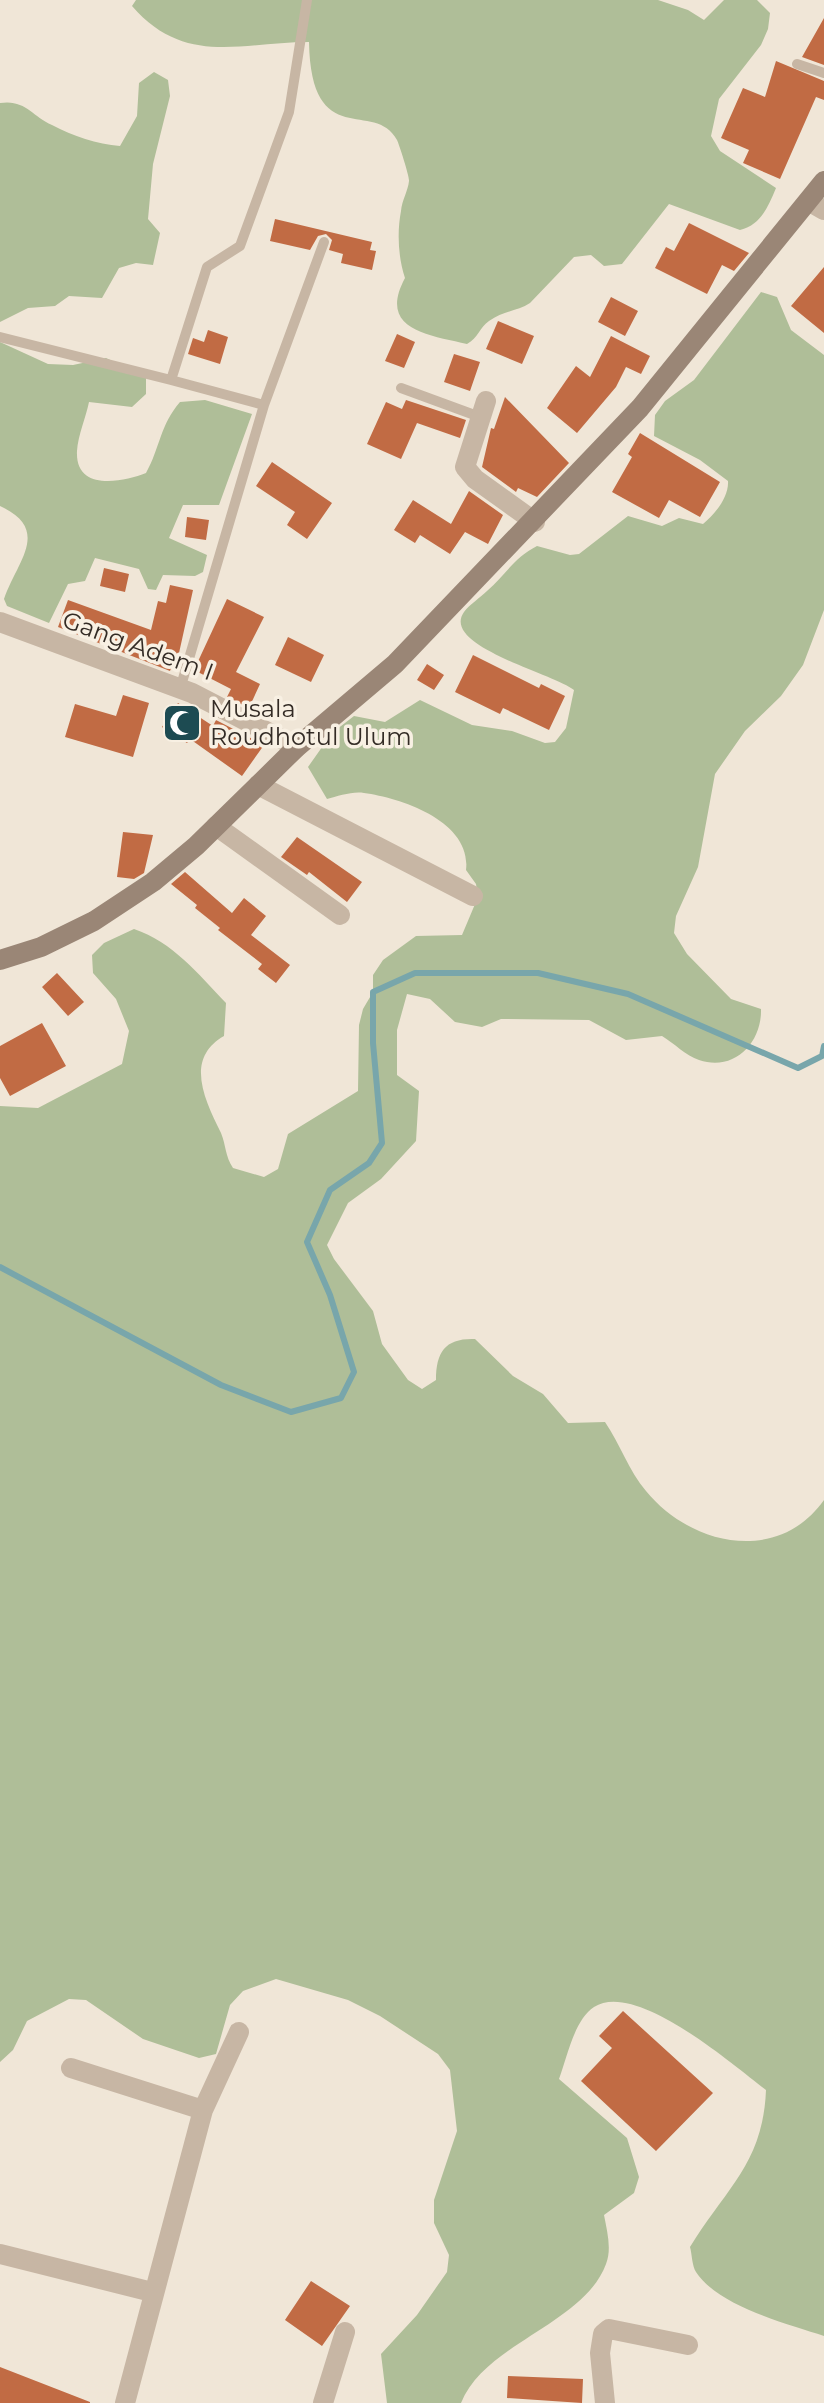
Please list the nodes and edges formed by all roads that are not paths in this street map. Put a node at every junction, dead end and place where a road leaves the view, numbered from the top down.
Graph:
1 (307, 0) edge
2 (797, 64) dead end
3 (824, 73) edge
4 (824, 181) edge
5 (817, 206) edge
6 (324, 242) dead end
7 (0, 337) edge
8 (171, 380) junction
9 (401, 388) dead end
10 (264, 405) junction
11 (483, 409) joint
12 (535, 522) junction
13 (0, 622) edge
14 (180, 689) junction
15 (297, 747) junction
16 (258, 785) junction
17 (216, 826) junction
18 (473, 896) dead end
19 (340, 915) dead end
20 (0, 960) edge
21 (239, 2032) dead end
22 (71, 2068) dead end
23 (203, 2110) junction
24 (0, 2254) edge
25 (152, 2292) junction
26 (345, 2332) dead end
27 (688, 2345) dead end
28 (125, 2403) edge
29 (323, 2403) edge
30 (605, 2403) edge

1 - 8 lane
2 - 3 lane
4 - 5 main road
5 - 12 main road
6 - 10 lane
7 - 8 lane
8 - 10 lane
9 - 11 lane
10 - 14 lane
11 - 12 street
12 - 15 main road
13 - 14 street, Gang Adem I
14 - 15 street, Gang Adem I
15 - 16 main road
16 - 17 main road
16 - 18 street
17 - 19 street
17 - 20 main road
21 - 23 street
22 - 23 street
23 - 25 street
24 - 25 street
25 - 28 street
26 - 29 street
27 - 30 street

